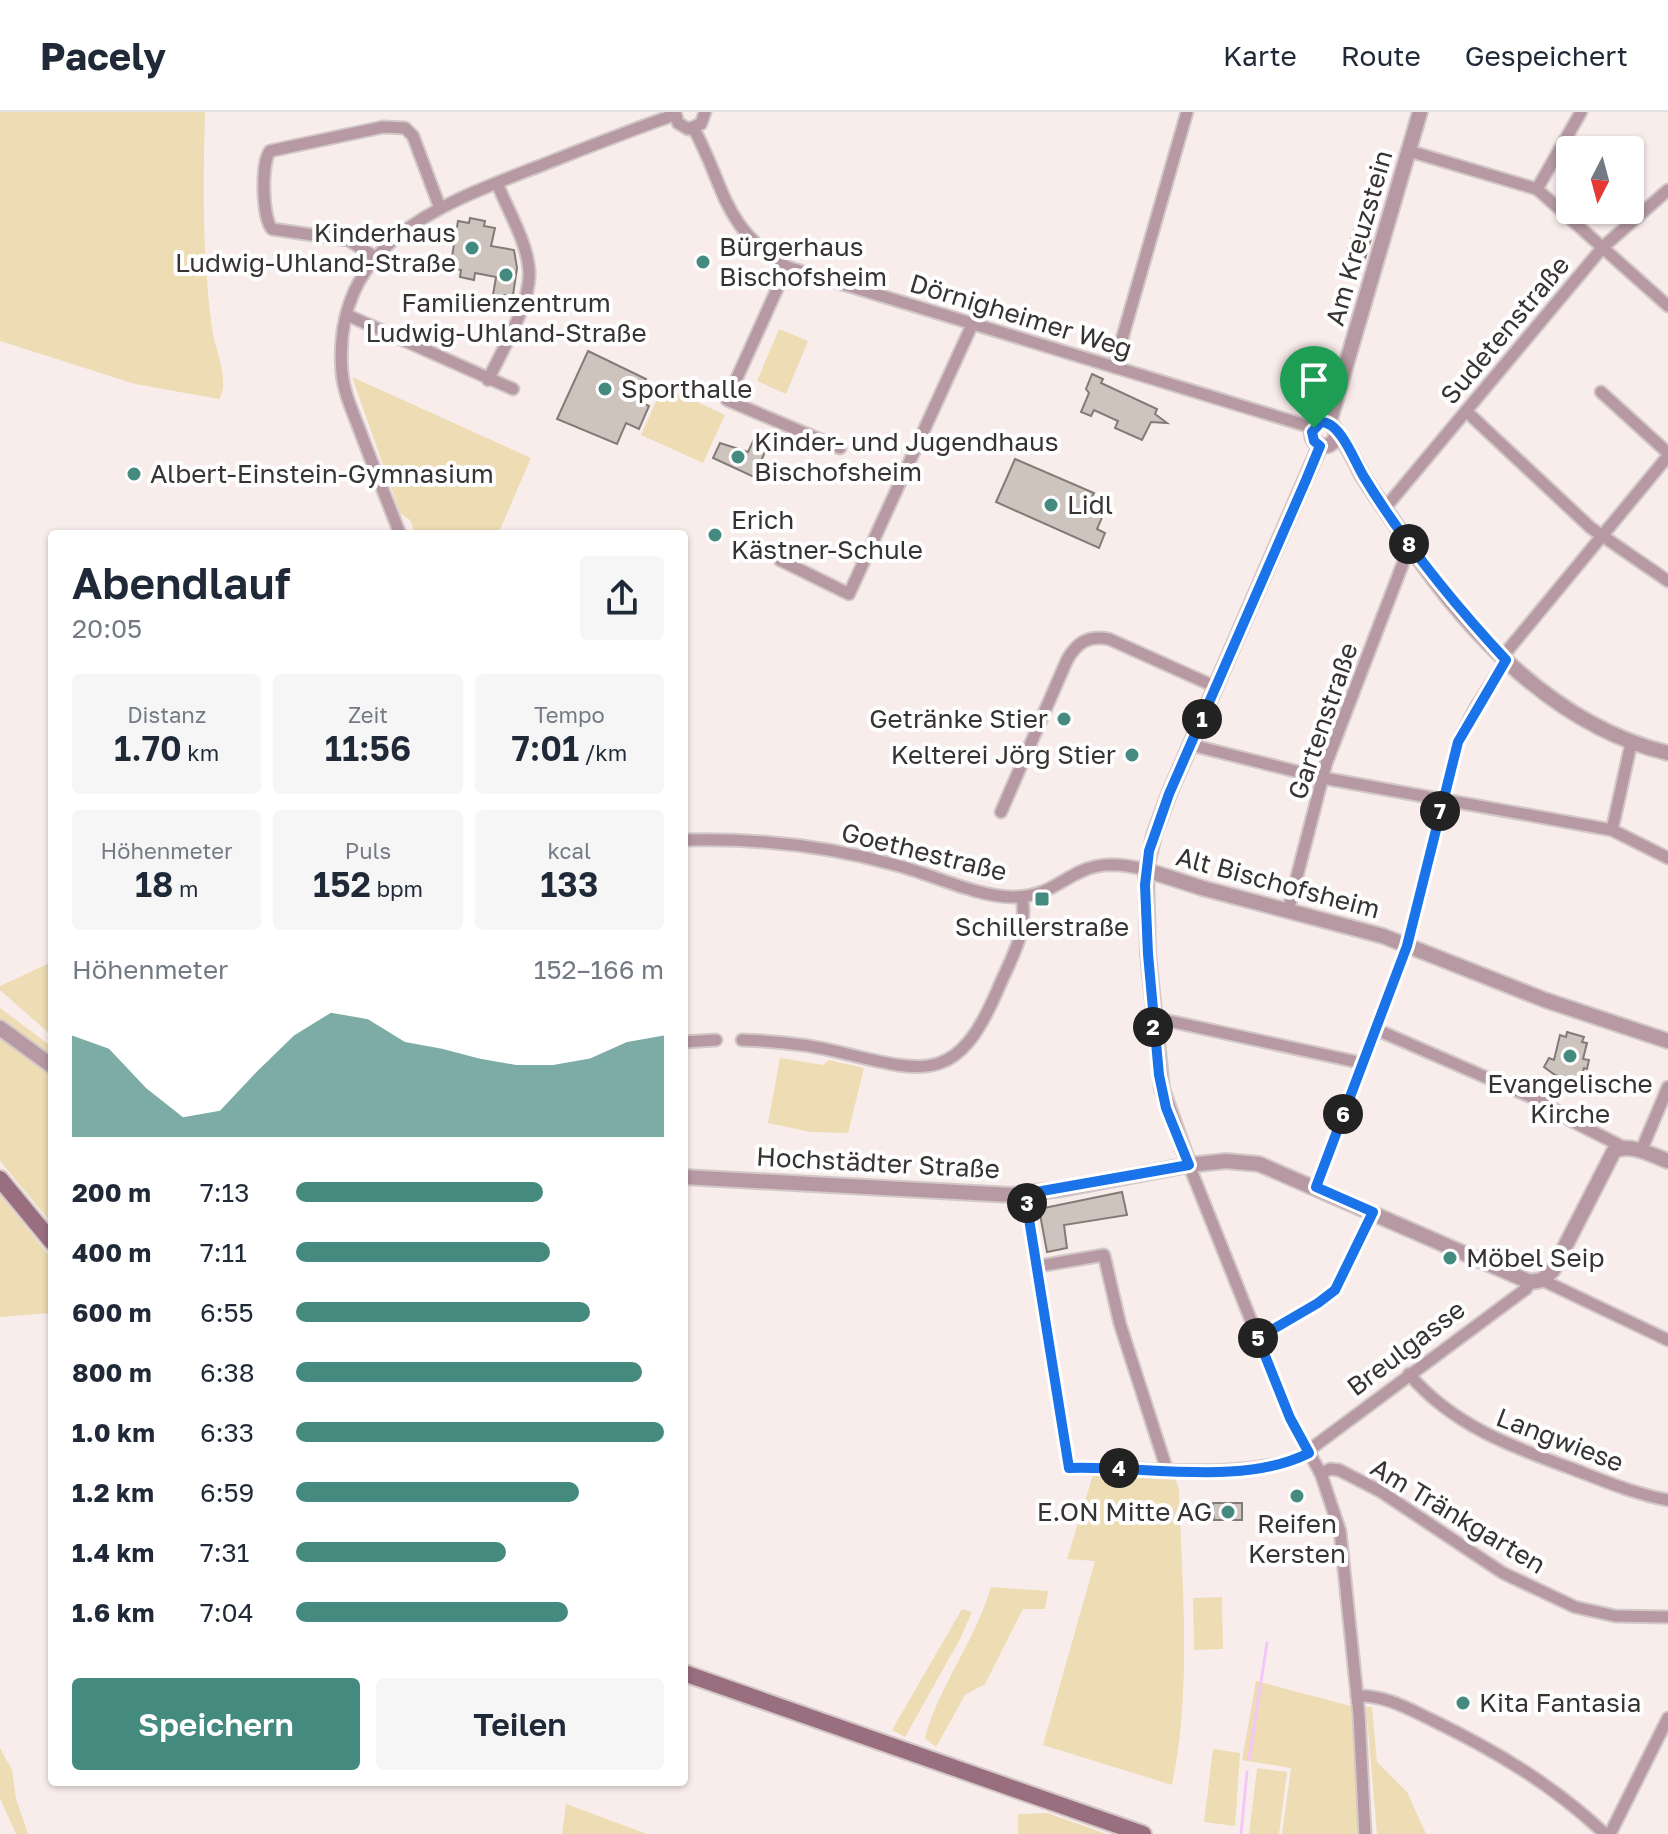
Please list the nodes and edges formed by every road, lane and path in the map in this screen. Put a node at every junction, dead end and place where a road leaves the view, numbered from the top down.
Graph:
1 (705, 112) edge
2 (1187, 112) edge
3 (1420, 112) edge
4 (1581, 112) edge
5 (674, 114) edge
6 (694, 129) junction
7 (1409, 151) junction
8 (497, 183) junction
9 (1537, 189) junction
10 (1668, 190) edge
11 (440, 208) junction
12 (1603, 247) junction
13 (375, 257) junction
14 (787, 267) junction
15 (1668, 306) edge
16 (347, 315) junction
17 (972, 325) junction
18 (1114, 367) junction
19 (488, 380) junction
20 (513, 389) dead end
21 (1601, 392) dead end
22 (1466, 411) junction
23 (1314, 428) joint
24 (1328, 437) junction
25 (840, 448) dead end
26 (1668, 454) edge
27 (1385, 508) junction
28 (398, 530) edge
29 (1603, 536) junction
30 (1414, 552) junction
31 (780, 560) dead end
32 (1668, 581) edge
33 (1504, 658) junction
34 (1216, 687) junction
35 (1631, 744) junction
36 (1191, 745) junction
37 (1668, 753) edge
38 (1323, 778) junction
39 (1442, 801) junction
40 (1001, 812) dead end
41 (1612, 830) junction
42 (688, 840) edge
43 (1668, 858) edge
44 (1146, 870) junction
45 (1022, 897) junction
46 (1288, 911) junction
47 (1407, 946) junction
48 (1153, 1022) junction
49 (0, 1028) edge
50 (1375, 1029) junction
51 (716, 1040) dead end
52 (742, 1040) dead end
53 (1668, 1041) edge
54 (688, 1042) edge
55 (48, 1063) edge
56 (1362, 1063) junction
57 (1668, 1087) edge
58 (1617, 1151) junction
59 (1641, 1151) junction
60 (1668, 1161) edge
61 (1189, 1165) junction
62 (688, 1177) edge
63 (0, 1179) edge
64 (1316, 1187) junction
65 (1025, 1194) junction
66 (1373, 1212) junction
67 (48, 1237) edge
68 (1039, 1266) junction
69 (1531, 1280) junction
70 (1258, 1338) junction
71 (1668, 1340) edge
72 (1409, 1374) junction
73 (1309, 1453) junction
74 (1167, 1470) junction
75 (1321, 1474) junction
76 (1668, 1500) edge
77 (1668, 1617) edge
78 (688, 1674) edge
79 (1357, 1696) junction
80 (1668, 1718) edge
81 (1143, 1834) edge
82 (1365, 1834) edge
83 (1608, 1834) edge

1 - 6 street
2 - 18 street
3 - 7 street, Am Kreuzstein
4 - 9 street
5 - 6 street
5 - 8 street
6 - 14 street, Dörnigheimer Weg
7 - 9 street
7 - 24 street, Am Kreuzstein
8 - 11 street
8 - 19 street
9 - 12 street
10 - 12 street, Sudetenstraße
11 - 13 street
11 - 13 street
12 - 15 street
12 - 22 street, Sudetenstraße
13 - 16 street
14 - 17 street, Dörnigheimer Weg
14 - 25 street
16 - 19 street
16 - 28 street
17 - 18 street, Dörnigheimer Weg
17 - 31 street
18 - 23 street, Dörnigheimer Weg
19 - 20 street
21 - 26 street
22 - 27 street, Sudetenstraße
22 - 29 street
23 - 24 street
24 - 27 street
24 - 34 street, Am Kreuzstein
26 - 29 street
27 - 30 street
29 - 32 street
29 - 33 street
30 - 33 street
30 - 38 street, Gartenstraße
33 - 35 street
33 - 39 street
34 - 36 street, Am Kreuzstein
34 - 40 street
35 - 37 street
35 - 41 street
36 - 38 street
36 - 44 street, Am Kreuzstein
38 - 39 street
38 - 46 street, Gartenstraße
39 - 41 street
39 - 47 street
41 - 43 street
42 - 45 street, Goethestraße
44 - 45 street, Goethestraße
44 - 46 street, Alt Bischofsheim
44 - 48 street, Am Kreuzstein
45 - 52 street
46 - 47 street, Alt Bischofsheim
47 - 50 street
47 - 53 street, Alt Bischofsheim
48 - 56 street
48 - 61 street, Am Kreuzstein
49 - 55 street
50 - 56 street
50 - 58 street
51 - 54 street
56 - 64 street
57 - 59 street
58 - 59 street
58 - 69 street, Breulgasse
59 - 60 street
61 - 64 street, Hochstädter Straße
61 - 65 street, Hochstädter Straße
61 - 70 street
62 - 65 street, Hochstädter Straße
63 - 67 main road
64 - 66 street, Hochstädter Straße
65 - 68 street
66 - 69 street, Hochstädter Straße
66 - 70 street
68 - 74 street
68 - 74 street
69 - 71 street
69 - 72 street, Breulgasse
70 - 73 street
72 - 73 street, Breulgasse
72 - 76 street, Langwiese
73 - 74 street
73 - 75 street
75 - 77 street, Am Tränkgarten
75 - 79 street
78 - 81 main road
79 - 82 street
79 - 83 street
80 - 83 street

